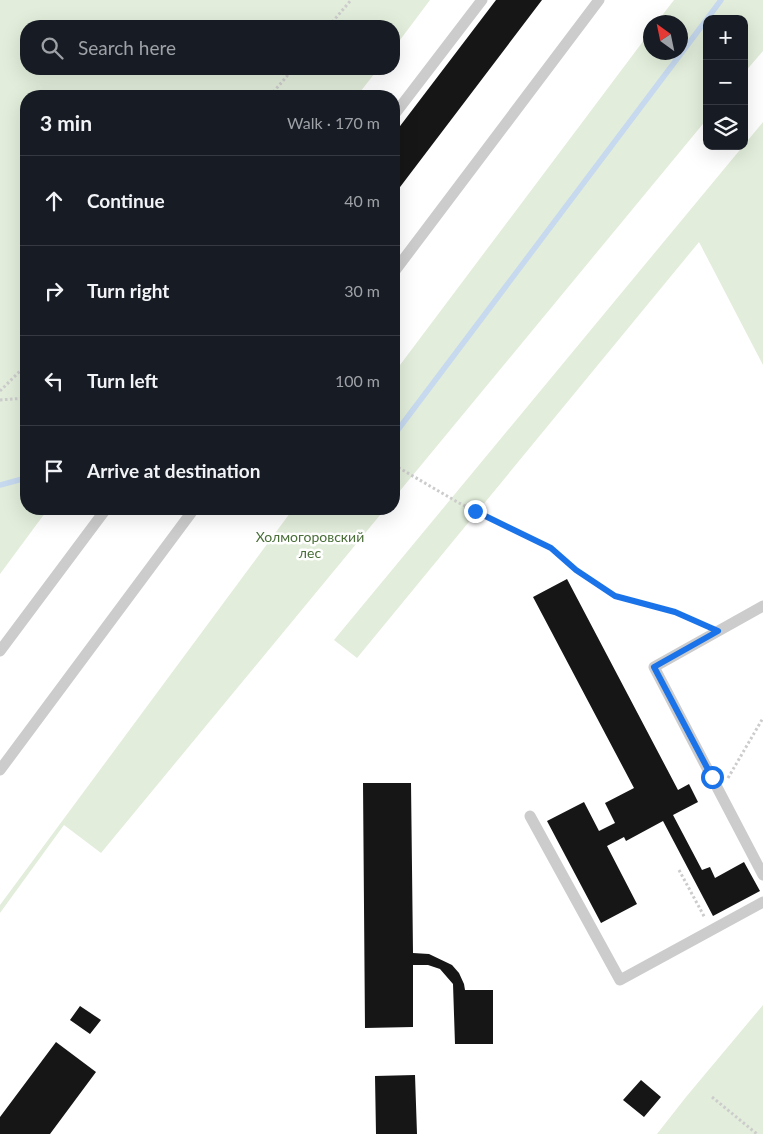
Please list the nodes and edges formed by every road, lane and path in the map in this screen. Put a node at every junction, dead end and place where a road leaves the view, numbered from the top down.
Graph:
1 (351, 0) edge
2 (482, 0) edge
3 (599, 0) edge
4 (334, 20) edge
5 (289, 75) edge
6 (275, 90) edge
7 (400, 107) edge
8 (400, 264) edge
9 (20, 371) edge
10 (0, 391) edge
11 (20, 398) edge
12 (0, 400) edge
13 (400, 469) edge
14 (102, 515) edge
15 (190, 515) edge
16 (763, 606) edge
17 (718, 631) junction
18 (0, 651) edge
19 (763, 718) edge
20 (0, 770) edge
21 (720, 792) junction
22 (530, 816) dead end
23 (679, 870) dead end
24 (763, 875) edge
25 (763, 902) edge
26 (712, 930) junction
27 (712, 1097) dead end
28 (757, 1134) edge

1 - 4 path
2 - 7 lane
3 - 8 lane
5 - 6 path
9 - 10 path
11 - 12 path
13 - 17 path
14 - 18 lane
15 - 20 lane
16 - 17 lane
17 - 21 lane
19 - 21 path
21 - 24 lane
22 - 26 lane
23 - 26 path
25 - 26 lane
27 - 28 path

